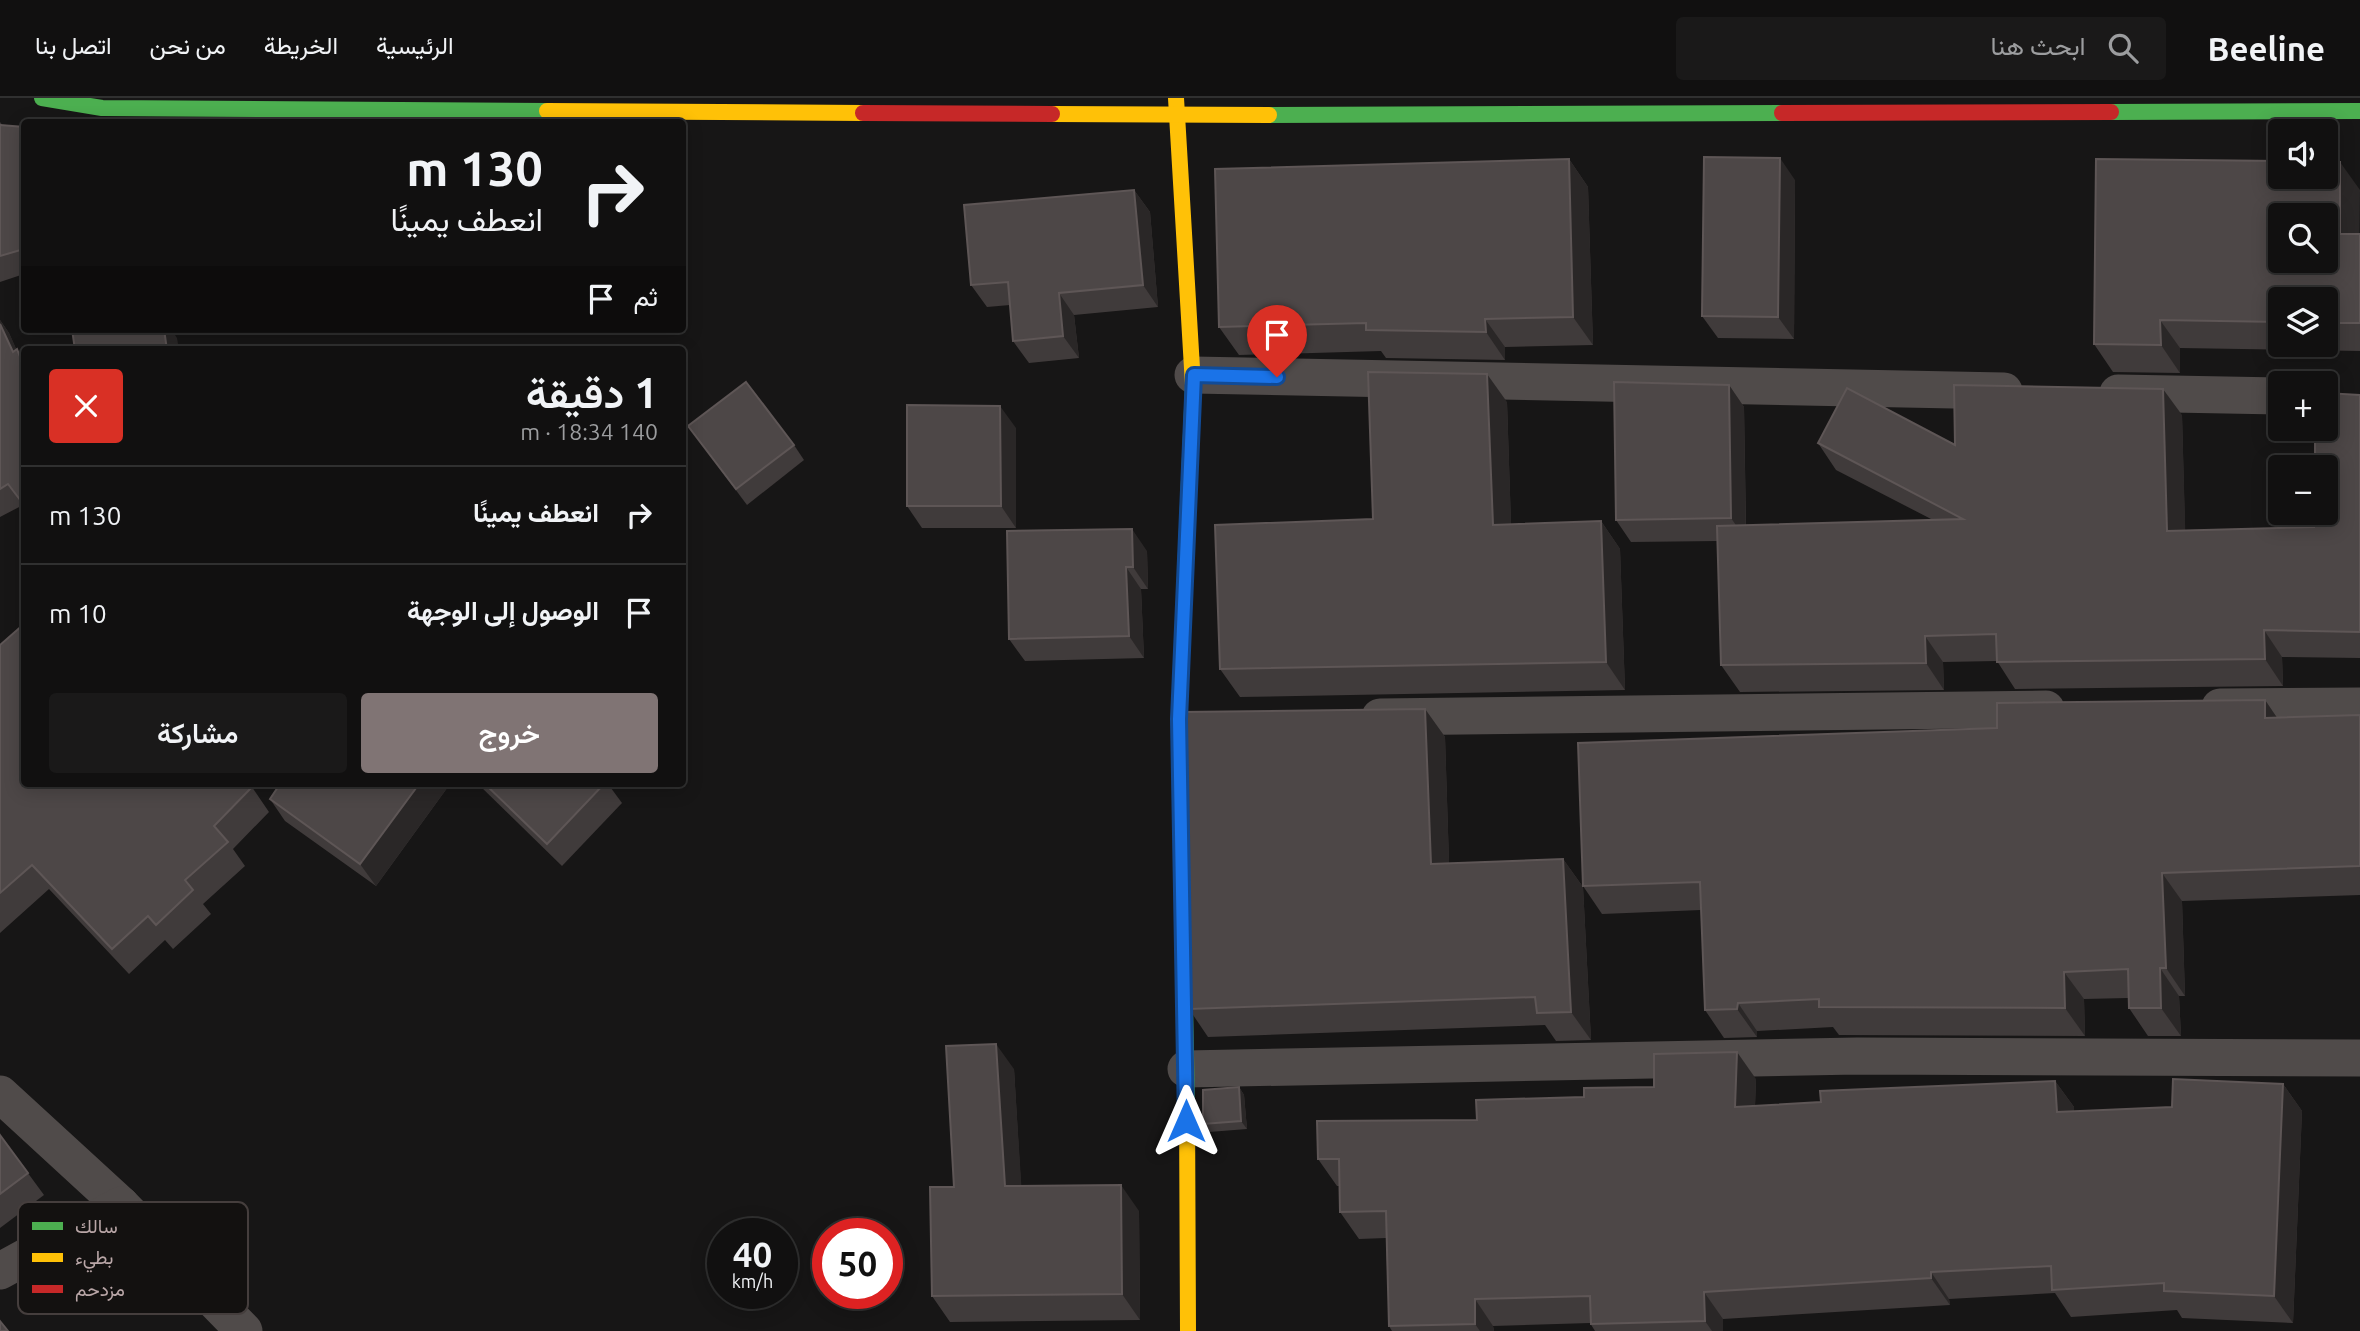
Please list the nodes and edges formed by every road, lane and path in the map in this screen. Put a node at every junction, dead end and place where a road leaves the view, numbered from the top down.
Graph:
1 (42, 98) edge
2 (1176, 98) edge
3 (101, 103) edge
4 (569, 104) edge
5 (1953, 105) edge
6 (2360, 111) edge
7 (1179, 115) junction
8 (1194, 375) junction
9 (2043, 392) edge
10 (2085, 393) edge
11 (2268, 396) edge
12 (2360, 706) edge
13 (2193, 708) edge
14 (2082, 709) edge
15 (1346, 717) edge
16 (2360, 1058) edge
17 (1186, 1069) junction
18 (0, 1094) edge
19 (118, 1202) edge
20 (18, 1261) edge
21 (0, 1271) edge
22 (227, 1314) edge
23 (244, 1331) edge
24 (1188, 1331) edge

1 - 3 main road
2 - 7 main road
3 - 4 main road
4 - 7 main road
5 - 6 main road
5 - 7 main road
7 - 8 main road
8 - 9 street
8 - 17 main road
10 - 11 street
12 - 13 street
14 - 15 street
16 - 17 street
17 - 24 main road
18 - 19 street
20 - 21 street
22 - 23 street

